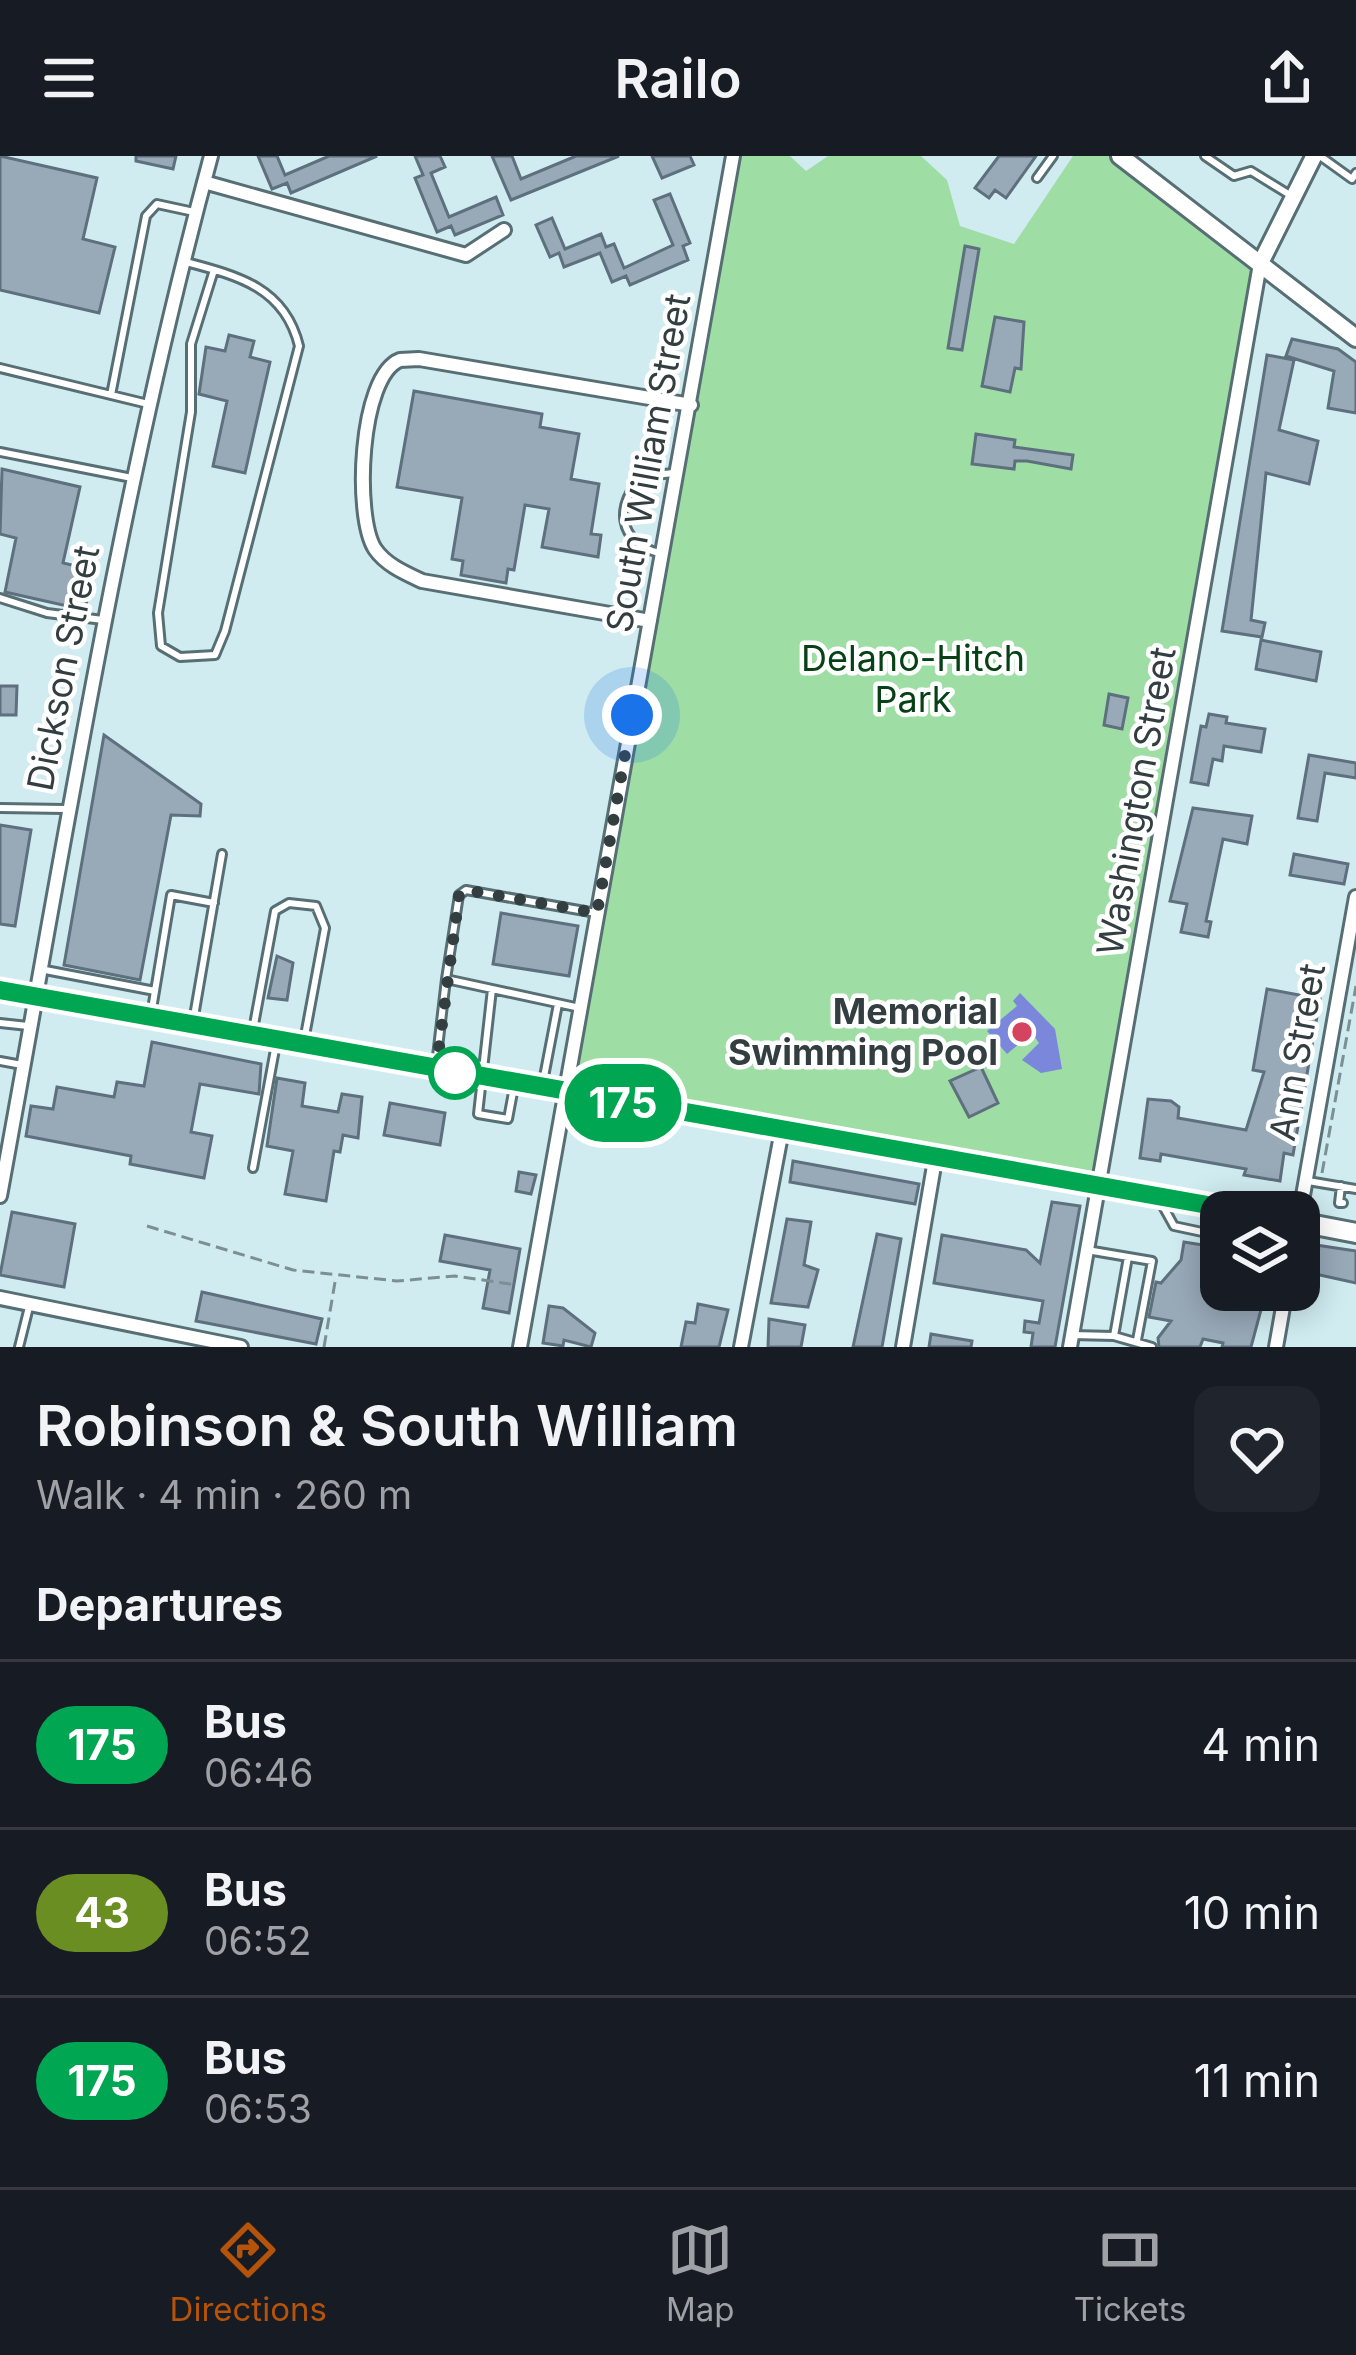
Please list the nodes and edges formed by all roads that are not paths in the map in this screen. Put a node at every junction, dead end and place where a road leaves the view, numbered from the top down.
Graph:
1 (211, 156) edge
2 (734, 156) edge
3 (1053, 156) edge
4 (1120, 156) edge
5 (1205, 156) edge
6 (1317, 156) edge
7 (1356, 173) edge
8 (1037, 178) dead end
9 (204, 182) junction
10 (1292, 196) junction
11 (196, 213) junction
12 (504, 230) dead end
13 (182, 261) junction
14 (1260, 264) junction
15 (214, 270) junction
16 (1356, 338) edge
17 (0, 368) edge
18 (111, 395) junction
19 (149, 404) junction
20 (691, 405) junction
21 (0, 452) edge
22 (678, 474) junction
23 (132, 478) junction
24 (662, 554) junction
25 (0, 598) edge
26 (103, 620) junction
27 (650, 621) junction
28 (0, 808) edge
29 (65, 809) junction
30 (222, 854) dead end
31 (1356, 897) edge
32 (214, 904) junction
33 (597, 913) junction
34 (38, 968) junction
35 (446, 979) junction
36 (491, 988) junction
37 (0, 990) edge
38 (154, 991) junction
39 (33, 995) junction
40 (559, 1004) junction
41 (580, 1008) junction
42 (150, 1017) junction
43 (0, 1022) edge
44 (193, 1024) junction
45 (28, 1026) junction
46 (252, 1036) junction
47 (277, 1040) junction
48 (303, 1045) junction
49 (0, 1061) edge
50 (22, 1064) junction
51 (436, 1070) junction
52 (479, 1077) junction
53 (514, 1084) junction
54 (542, 1089) junction
55 (567, 1094) junction
56 (782, 1130) junction
57 (5, 1140) edge
58 (936, 1154) junction
59 (254, 1168) dead end
60 (1305, 1180) junction
61 (1097, 1184) junction
62 (1342, 1186) junction
63 (1356, 1189) edge
64 (1303, 1191) edge
65 (1158, 1195) junction
66 (0, 1196) edge
67 (1200, 1203) edge
68 (1343, 1203) dead end
69 (1320, 1225) edge
70 (1200, 1232) edge
71 (1356, 1233) edge
72 (1087, 1250) junction
73 (1128, 1257) junction
74 (0, 1298) edge
75 (30, 1304) junction
76 (1282, 1311) edge
77 (143, 1327) junction
78 (1114, 1336) junction
79 (1137, 1340) junction
80 (1071, 1341) edge
81 (19, 1347) edge
82 (139, 1347) edge
83 (241, 1347) edge
84 (520, 1347) edge
85 (741, 1347) edge
86 (903, 1347) edge
87 (1152, 1347) edge
88 (1276, 1347) edge

1 - 9 street, Dickson Street
2 - 20 street, South William Street
3 - 8 lane
4 - 14 main road
5 - 10 lane
6 - 7 lane
6 - 10 street
9 - 11 street, Dickson Street
9 - 12 street
10 - 14 street
11 - 13 street, Dickson Street
11 - 18 lane
13 - 15 lane
13 - 19 street, Dickson Street
14 - 16 main road
14 - 61 street, Washington Street
15 - 15 lane
17 - 18 lane
18 - 19 lane
19 - 23 street, Dickson Street
20 - 22 street, South William Street
20 - 27 street
21 - 23 lane
22 - 24 street, South William Street
22 - 24 lane
23 - 26 street, Dickson Street
24 - 27 street, South William Street
25 - 26 lane
26 - 29 street, Dickson Street
27 - 33 street, South William Street
28 - 29 lane
29 - 34 street, Dickson Street
30 - 32 lane
31 - 60 street, Ann Street
32 - 38 lane
32 - 44 lane
33 - 35 lane
33 - 41 street, South William Street
34 - 38 lane
34 - 39 street, Dickson Street
35 - 36 lane
35 - 51 lane
36 - 40 lane
36 - 52 lane
37 - 39 highway
38 - 42 lane
39 - 42 highway
39 - 45 street, Dickson Street
40 - 41 lane
40 - 54 lane
41 - 55 street, South William Street
42 - 44 highway
43 - 45 lane
44 - 46 highway
45 - 50 street, Dickson Street
46 - 47 highway
46 - 48 lane
47 - 48 highway
47 - 59 lane
48 - 51 highway
49 - 50 lane
50 - 57 street, Dickson Street
51 - 52 highway
52 - 53 highway
52 - 53 lane
53 - 54 highway
54 - 55 highway
55 - 56 highway
55 - 84 street, South William Street
56 - 58 highway
56 - 85 street
57 - 66 street, Dickson Street
58 - 61 highway
58 - 86 street
60 - 62 lane
60 - 64 street, Ann Street
61 - 65 highway
61 - 72 street, Washington Street
62 - 63 lane
62 - 68 lane
65 - 67 highway
65 - 70 lane
69 - 71 highway
72 - 73 lane
72 - 80 street, Washington Street
73 - 78 lane
73 - 79 lane
74 - 75 street
75 - 77 street
75 - 81 lane
76 - 88 street
77 - 82 street
77 - 83 street
78 - 79 lane
78 - 80 lane
79 - 87 lane

